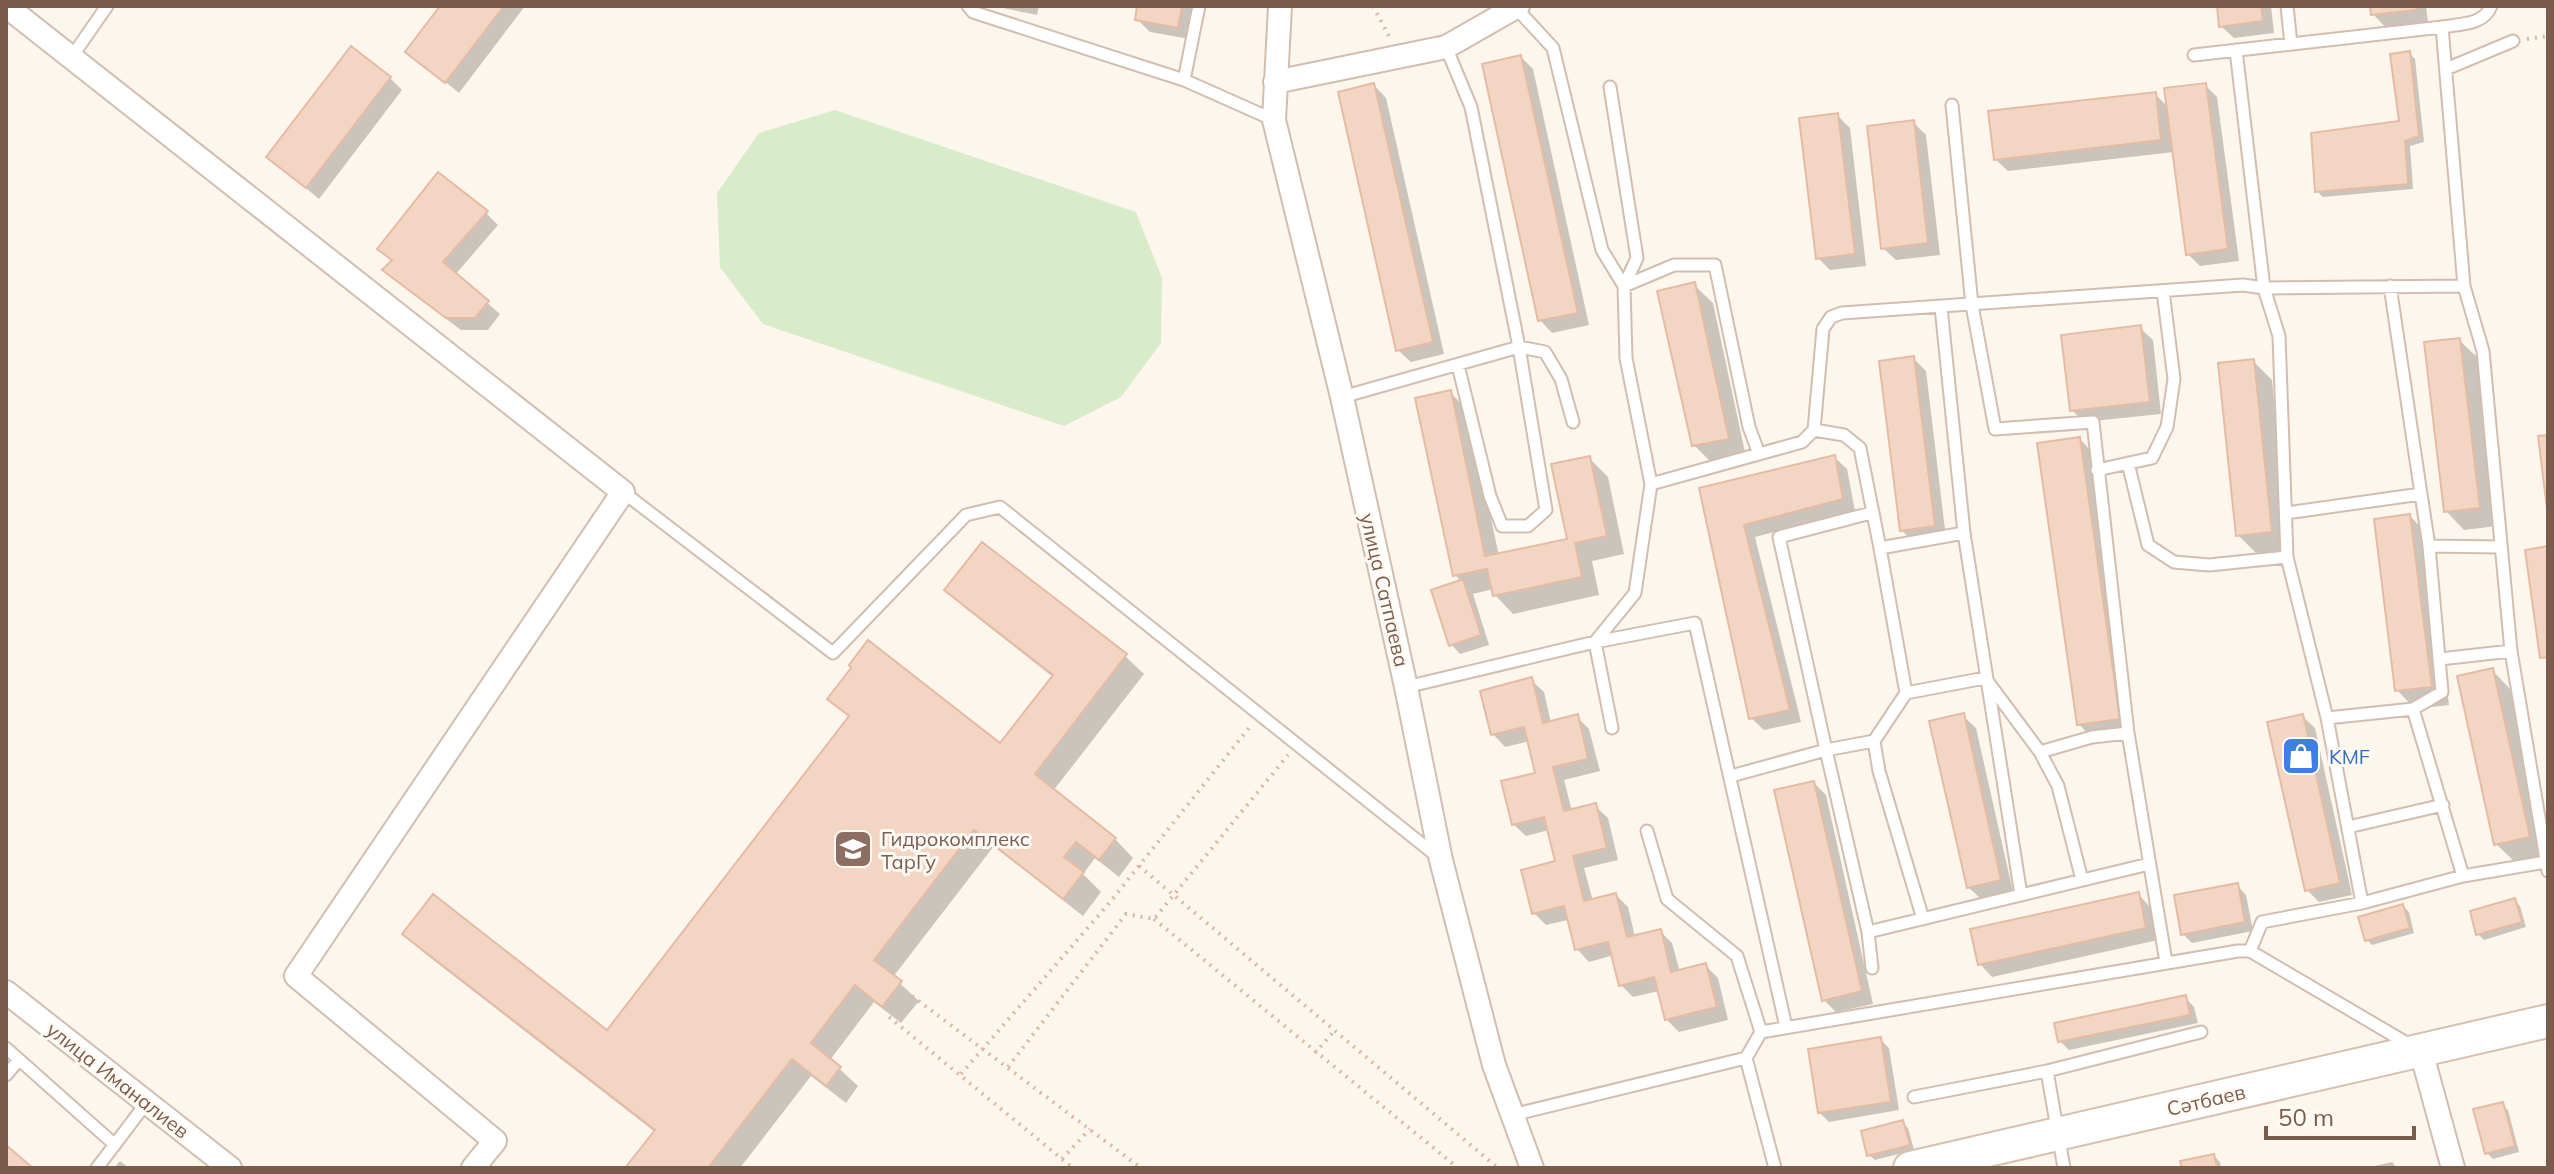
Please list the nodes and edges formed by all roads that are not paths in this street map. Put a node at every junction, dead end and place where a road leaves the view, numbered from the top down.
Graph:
1 (6, 6) edge
2 (107, 6) edge
3 (968, 6) edge
4 (1199, 6) edge
5 (1280, 6) edge
6 (2287, 6) edge
7 (2491, 6) edge
8 (1517, 7) edge
9 (2442, 27) junction
10 (2513, 41) road end
11 (2291, 44) junction
12 (1446, 47) junction
13 (2236, 50) junction
14 (2194, 55) dead end
15 (71, 58) junction
16 (2446, 69) junction
17 (1184, 80) junction
18 (1275, 82) junction
19 (1610, 87) dead end
20 (1952, 105) dead end
21 (1274, 120) junction
22 (1624, 286) junction
23 (2390, 286) junction
24 (2464, 286) junction
25 (2264, 288) junction
26 (2163, 291) junction
27 (1972, 305) junction
28 (1941, 307) junction
29 (1519, 347) junction
30 (1458, 365) junction
31 (1342, 397) junction
32 (1573, 422) dead end
33 (1814, 430) junction
34 (1759, 454) junction
35 (2128, 463) junction
36 (2097, 470) junction
37 (1651, 484) junction
38 (623, 492) junction
39 (2421, 494) junction
40 (1871, 513) junction
41 (2286, 513) junction
42 (1964, 533) junction
43 (2429, 546) junction
44 (2501, 547) junction
45 (1880, 548) junction
46 (2287, 557) junction
47 (1595, 642) junction
48 (2511, 651) junction
49 (2440, 659) junction
50 (1985, 678) junction
51 (1406, 687) junction
52 (1906, 693) junction
53 (2413, 709) junction
54 (2327, 718) junction
55 (1612, 728) dead end
56 (2128, 733) junction
57 (1874, 741) junction
58 (1826, 750) junction
59 (2040, 752) junction
60 (1731, 776) junction
61 (2443, 805) junction
62 (2348, 827) junction
63 (1647, 831) dead end
64 (1441, 860) junction
65 (2149, 864) junction
66 (2547, 867) edge
67 (2463, 876) junction
68 (2082, 880) junction
69 (2021, 895) junction
70 (2362, 903) junction
71 (1923, 919) junction
72 (1868, 932) junction
73 (2250, 951) junction
74 (2166, 962) junction
75 (1872, 968) dead end
76 (6, 992) edge
77 (2548, 1021) edge
78 (1786, 1027) junction
79 (1761, 1032) junction
80 (2201, 1032) dead end
81 (6, 1048) edge
82 (2421, 1051) junction
83 (1746, 1058) junction
84 (19, 1060) junction
85 (2047, 1071) junction
86 (6, 1075) edge
87 (1914, 1097) dead end
88 (147, 1102) junction
89 (1511, 1115) junction
90 (2056, 1135) junction
91 (114, 1144) junction
92 (97, 1168) edge
93 (230, 1168) edge
94 (473, 1168) edge
95 (1532, 1168) edge
96 (1775, 1168) edge
97 (1910, 1168) edge
98 (2064, 1168) edge
99 (2453, 1168) edge

1 - 15 street
2 - 15 lane
3 - 17 lane
4 - 17 lane
5 - 18 street, улица Сатпаева
6 - 11 lane
7 - 9 lane
8 - 12 street
8 - 22 lane
9 - 11 lane
9 - 16 lane
10 - 16 lane
11 - 13 lane
12 - 18 street
12 - 29 lane
13 - 14 lane
13 - 25 lane
15 - 38 street
16 - 24 lane
17 - 21 lane
18 - 21 street, улица Сатпаева
19 - 22 lane
20 - 27 lane
21 - 31 street, улица Сатпаева
22 - 34 lane
22 - 37 lane
23 - 24 lane
23 - 25 lane
23 - 39 lane
24 - 44 lane
25 - 26 lane
25 - 41 lane
26 - 27 lane
26 - 35 lane
27 - 28 lane
27 - 36 lane
28 - 33 lane
28 - 42 lane
29 - 30 lane
29 - 30 lane
29 - 32 lane
30 - 31 lane
31 - 51 street, улица Сатпаева
33 - 34 lane
33 - 40 lane
34 - 37 lane
35 - 36 lane
35 - 46 lane
36 - 56 lane
37 - 47 lane
38 - 64 lane
38 - 94 street
39 - 41 lane
39 - 43 lane
40 - 45 lane
40 - 58 lane
41 - 46 lane
42 - 45 lane
42 - 50 lane
43 - 44 lane
43 - 49 lane
44 - 48 lane
45 - 52 lane
46 - 54 lane
47 - 51 lane
47 - 55 lane
47 - 60 lane
48 - 49 lane
48 - 66 lane
49 - 53 lane
50 - 52 lane
50 - 59 lane
50 - 69 lane
51 - 64 street, улица Сатпаева
52 - 57 lane
53 - 54 lane
53 - 61 lane
54 - 62 lane
56 - 59 lane
56 - 65 lane
57 - 58 lane
57 - 71 lane
58 - 60 lane
58 - 72 lane
59 - 68 lane
60 - 78 lane
61 - 62 lane
61 - 67 lane
62 - 70 lane
63 - 79 lane
64 - 89 street, улица Сатпаева
65 - 68 lane
65 - 74 lane
66 - 67 lane
67 - 70 lane
68 - 69 lane
69 - 71 lane
70 - 73 lane
71 - 72 lane
72 - 75 lane
73 - 74 lane
73 - 82 lane
74 - 78 lane
76 - 88 street, улица Иманалиев
77 - 82 street, Сәтбаев
78 - 79 lane
79 - 83 lane
80 - 85 lane
81 - 84 lane
82 - 90 street, Сәтбаев
82 - 99 street
83 - 89 lane
83 - 96 lane
84 - 86 lane
84 - 91 lane
85 - 87 lane
85 - 90 lane
88 - 91 lane
88 - 93 street, улица Иманалиев
89 - 95 street, улица Сатпаева
90 - 97 street, Сәтбаев
90 - 98 lane
91 - 92 lane

